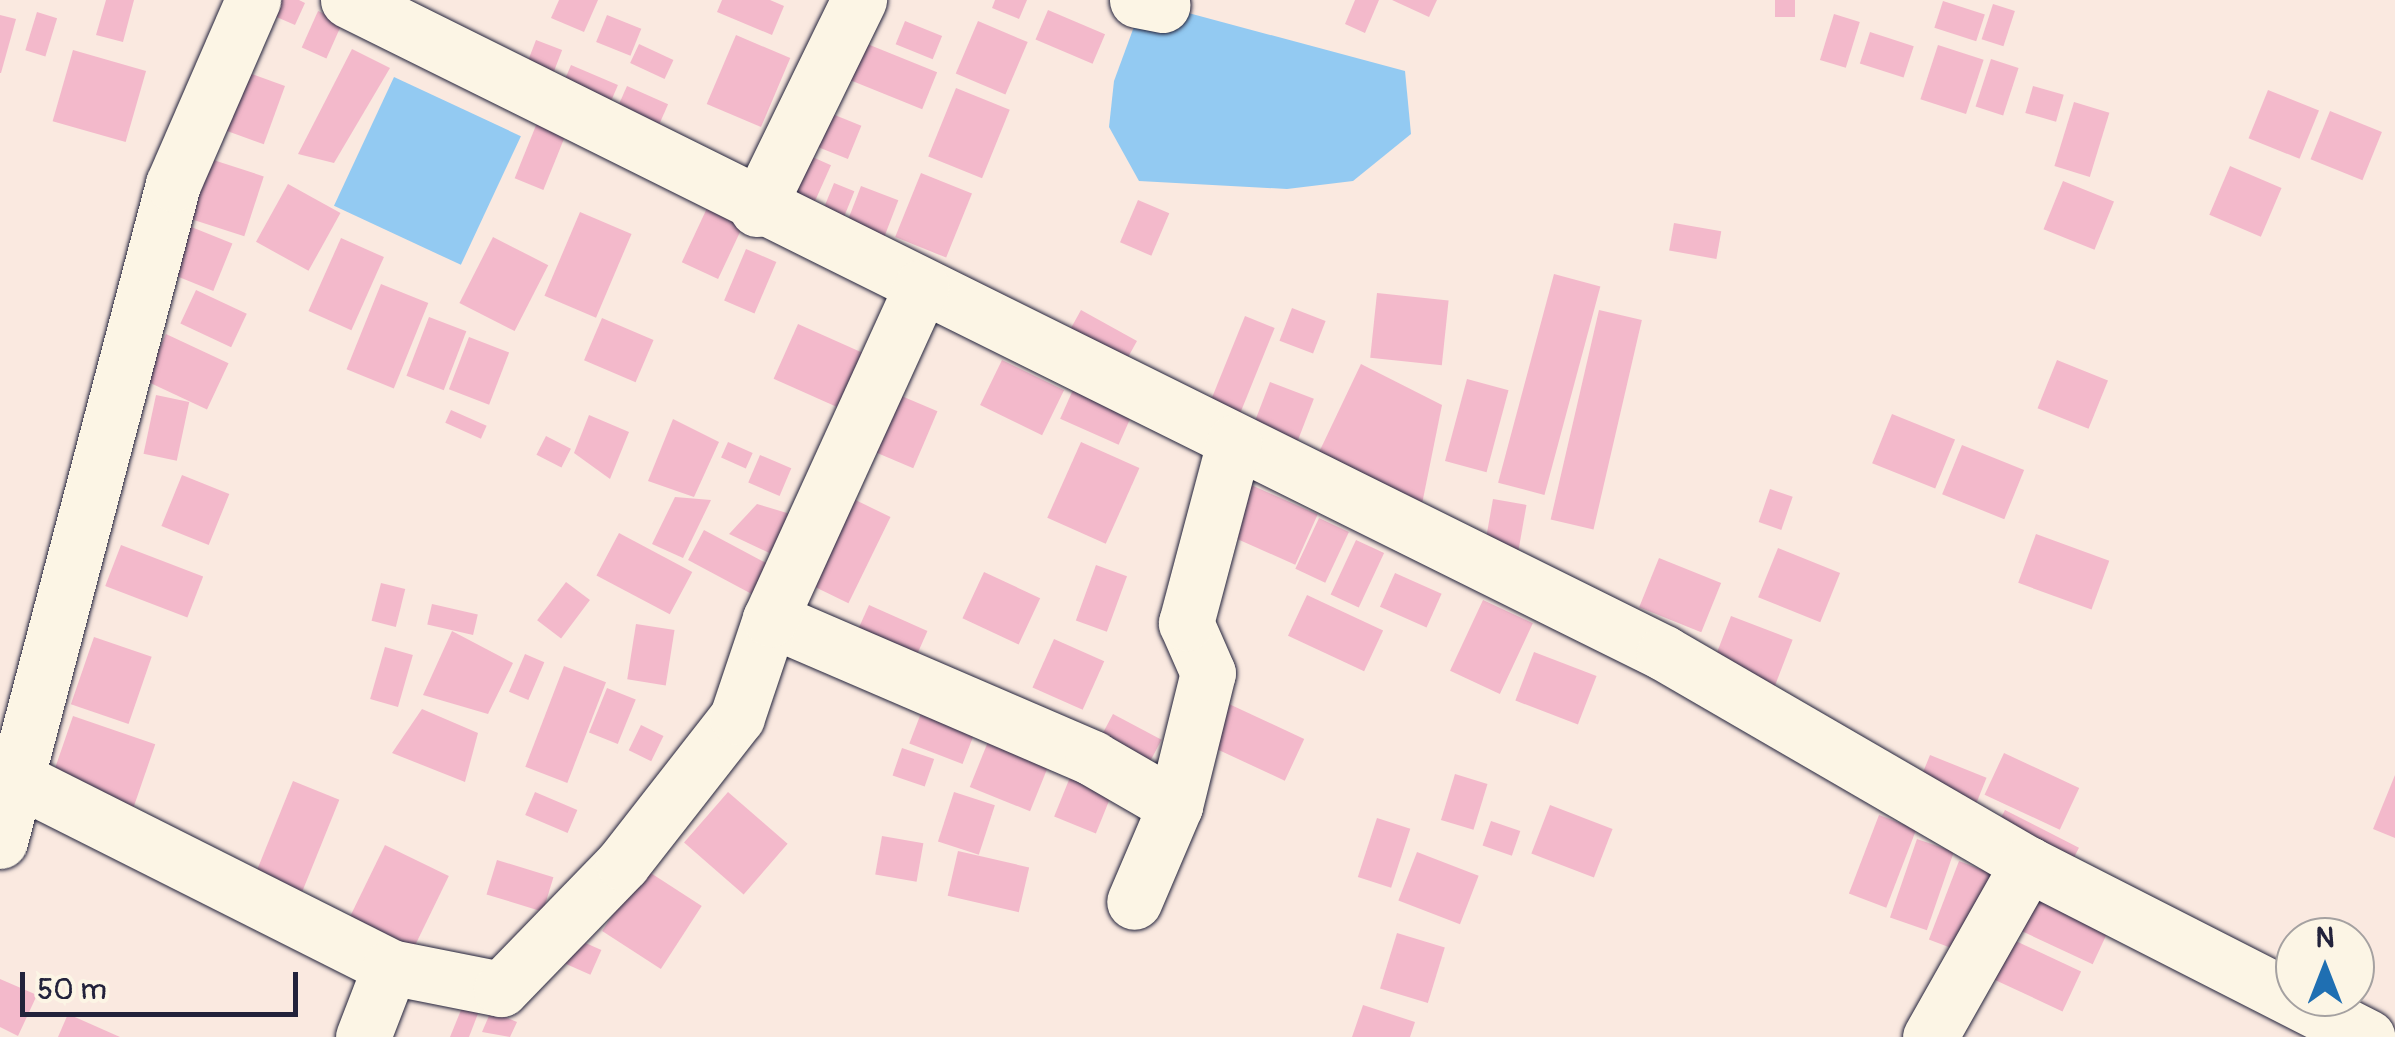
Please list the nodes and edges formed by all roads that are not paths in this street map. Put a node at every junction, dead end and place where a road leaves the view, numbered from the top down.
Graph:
1 (253, 0) edge
2 (348, 0) edge
3 (859, 0) edge
4 (757, 209) junction
5 (921, 287) junction
6 (1234, 442) junction
7 (770, 620) junction
8 (17, 779) junction
9 (1175, 806) junction
10 (0, 840) edge
11 (2028, 864) junction
12 (1134, 902) dead end
13 (390, 967) junction
14 (363, 1037) edge
15 (1930, 1037) edge
16 (2367, 1037) edge

1 - 8 street
2 - 4 street
3 - 4 street
4 - 5 street
5 - 6 street
5 - 7 street
6 - 9 street
6 - 11 street
7 - 9 street
7 - 13 street
8 - 10 street
8 - 13 street
9 - 12 street
11 - 15 street
11 - 16 street
13 - 14 street

